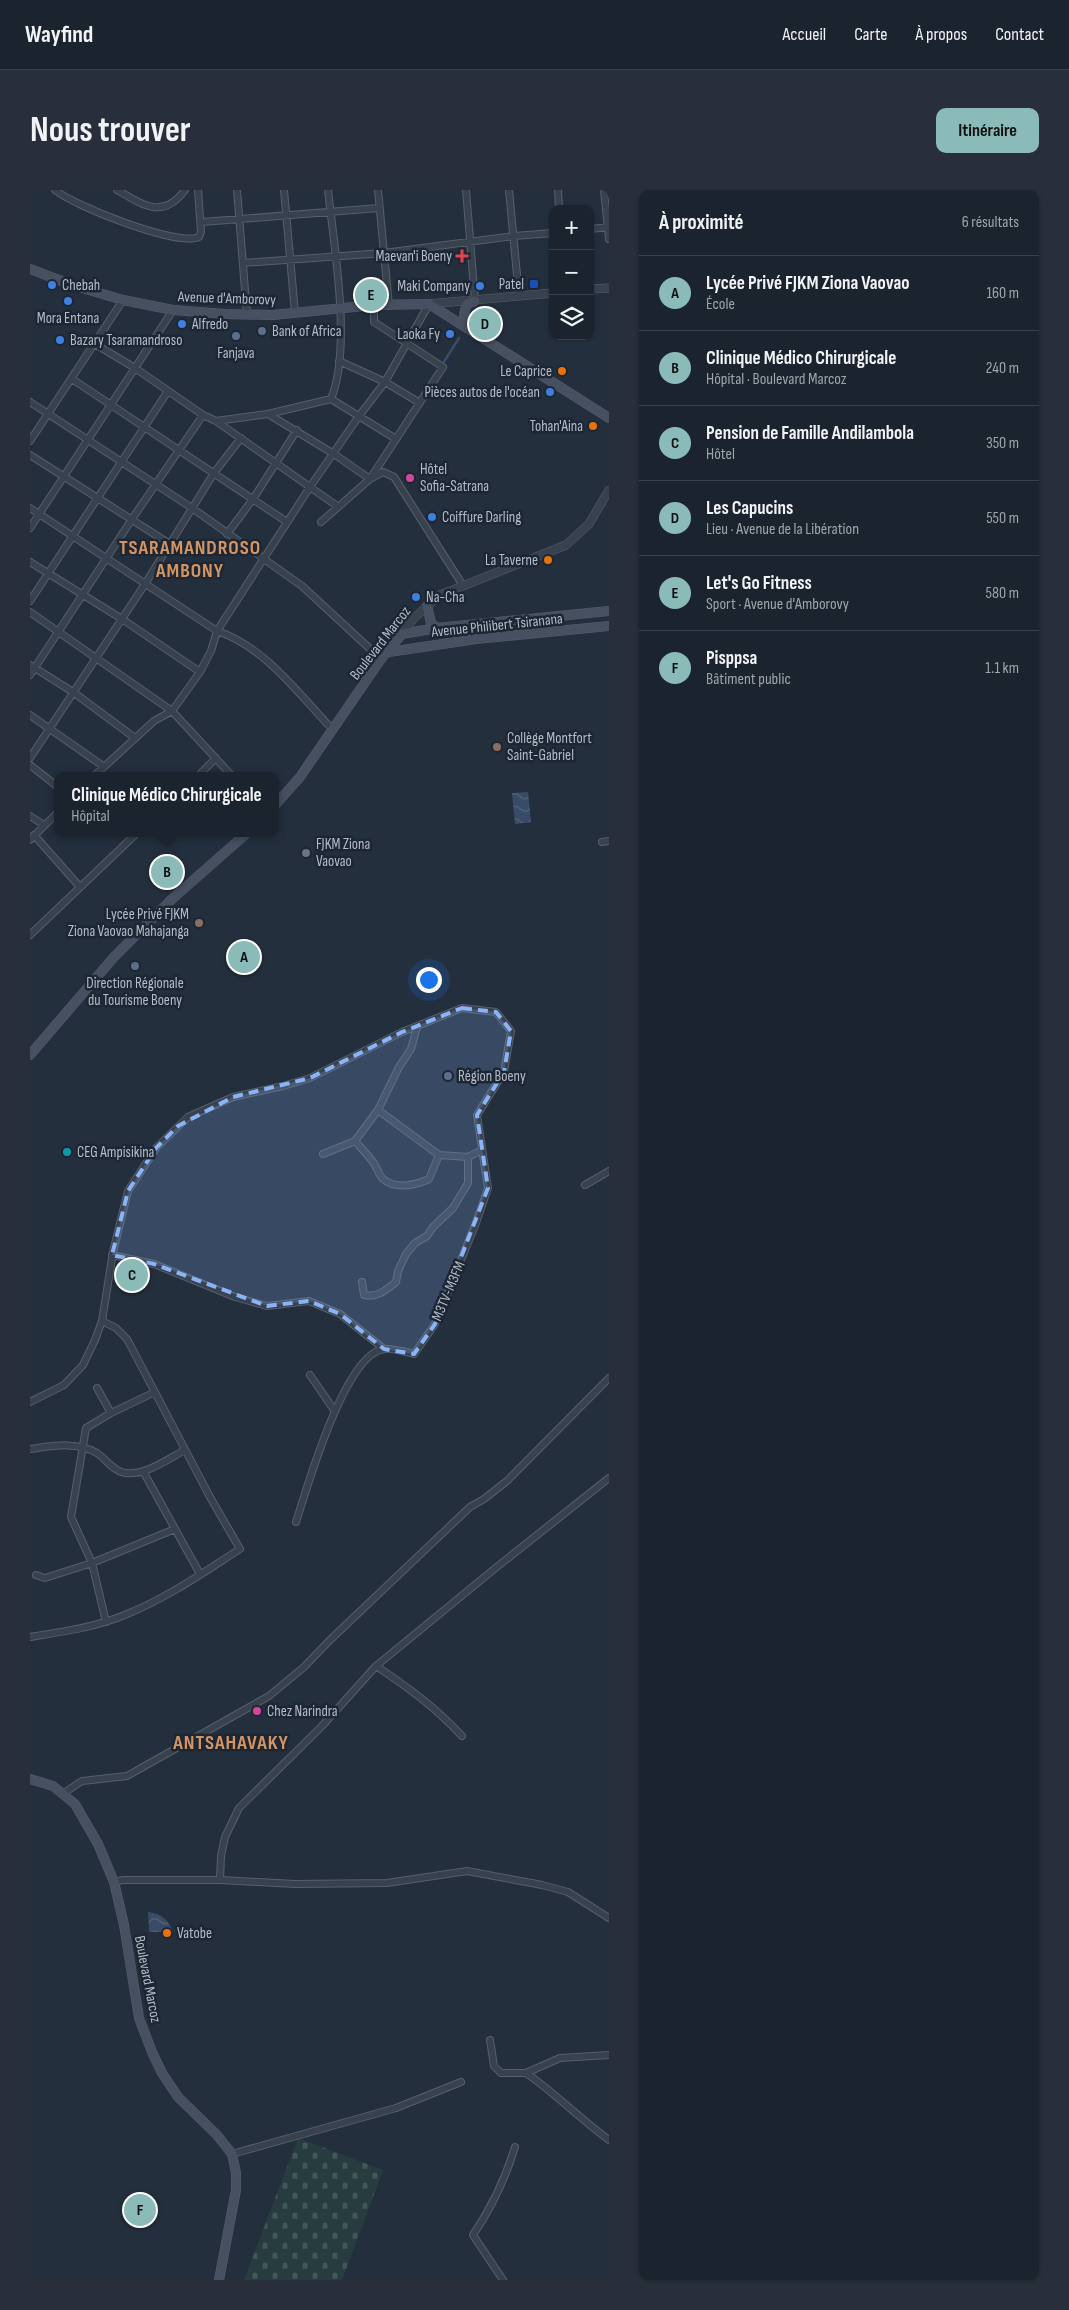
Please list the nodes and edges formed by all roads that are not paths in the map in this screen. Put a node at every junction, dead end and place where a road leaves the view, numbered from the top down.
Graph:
1 (55, 190) edge
2 (117, 190) edge
3 (185, 190) edge
4 (198, 190) edge
5 (237, 190) edge
6 (284, 190) edge
7 (328, 190) edge
8 (378, 190) edge
9 (466, 190) edge
10 (509, 190) edge
11 (558, 190) edge
12 (604, 190) edge
13 (559, 205) edge
14 (380, 208) junction
15 (330, 212) junction
16 (286, 214) junction
17 (240, 220) junction
18 (202, 222) junction
19 (608, 227) edge
20 (594, 229) edge
21 (549, 233) edge
22 (514, 236) junction
23 (609, 239) edge
24 (470, 242) junction
25 (384, 253) junction
26 (335, 256) junction
27 (290, 258) junction
28 (243, 262) junction
29 (30, 269) edge
30 (609, 288) edge
31 (594, 289) edge
32 (549, 292) edge
33 (520, 296) junction
34 (123, 300) junction
35 (475, 301) junction
36 (429, 304) junction
37 (374, 305) junction
38 (389, 306) junction
39 (340, 309) junction
40 (173, 310) junction
41 (295, 313) junction
42 (247, 315) junction
43 (469, 330) junction
44 (95, 344) junction
45 (408, 344) junction
46 (339, 361) junction
47 (135, 368) junction
48 (72, 379) junction
49 (385, 382) junction
50 (168, 391) junction
51 (331, 399) junction
52 (30, 402) edge
53 (420, 403) junction
54 (111, 405) junction
55 (48, 414) junction
56 (268, 414) junction
57 (203, 415) junction
58 (359, 416) junction
59 (609, 418) edge
60 (216, 422) junction
61 (145, 427) junction
62 (297, 430) junction
63 (241, 438) junction
64 (396, 439) junction
65 (88, 440) junction
66 (30, 441) edge
67 (178, 449) junction
68 (334, 454) junction
69 (30, 455) edge
70 (121, 463) junction
71 (275, 464) junction
72 (214, 473) junction
73 (64, 476) junction
74 (370, 479) junction
75 (155, 484) junction
76 (310, 487) junction
77 (609, 490) edge
78 (98, 498) junction
79 (253, 499) junction
80 (337, 506) junction
81 (30, 508) edge
82 (192, 508) junction
83 (39, 514) junction
84 (132, 519) junction
85 (287, 522) junction
86 (320, 522) dead end
87 (30, 528) edge
88 (227, 534) junction
89 (74, 535) junction
90 (170, 544) junction
91 (106, 557) junction
92 (262, 560) junction
93 (30, 562) edge
94 (49, 573) junction
95 (145, 584) junction
96 (462, 584) junction
97 (82, 594) junction
98 (30, 601) edge
99 (427, 606) junction
100 (609, 611) edge
101 (30, 612) edge
102 (560, 616) junction
103 (122, 619) junction
104 (475, 624) junction
105 (609, 626) edge
106 (437, 628) junction
107 (217, 631) junction
108 (561, 631) junction
109 (59, 632) junction
110 (402, 634) junction
111 (476, 639) junction
112 (389, 652) junction
113 (96, 657) junction
114 (381, 659) junction
115 (32, 666) edge
116 (200, 672) junction
117 (30, 675) edge
118 (73, 692) junction
119 (172, 711) junction
120 (30, 715) edge
121 (51, 728) junction
122 (332, 729) junction
123 (135, 738) junction
124 (30, 758) edge
125 (216, 758) junction
126 (30, 766) edge
127 (103, 766) junction
128 (100, 772) edge
129 (202, 772) edge
130 (228, 772) edge
131 (54, 785) edge
132 (279, 800) edge
133 (30, 816) edge
134 (54, 816) edge
135 (44, 825) junction
136 (32, 837) edge
137 (133, 837) edge
138 (243, 837) edge
139 (80, 886) junction
140 (30, 935) edge
141 (417, 1027) junction
142 (30, 1054) edge
143 (378, 1110) junction
144 (355, 1141) junction
145 (482, 1150) junction
146 (323, 1154) dead end
147 (439, 1155) junction
148 (468, 1157) junction
149 (609, 1171) edge
150 (585, 1186) dead end
151 (112, 1255) junction
152 (362, 1282) dead end
153 (102, 1321) junction
154 (384, 1349) junction
155 (310, 1375) dead end
156 (609, 1378) edge
157 (97, 1388) dead end
158 (155, 1392) junction
159 (30, 1402) edge
160 (334, 1410) junction
161 (111, 1413) junction
162 (83, 1446) junction
163 (30, 1449) edge
164 (185, 1450) junction
165 (143, 1471) junction
166 (609, 1478) edge
167 (296, 1522) dead end
168 (175, 1528) junction
169 (92, 1563) junction
170 (36, 1574) dead end
171 (200, 1574) junction
172 (106, 1622) junction
173 (30, 1637) edge
174 (376, 1666) junction
175 (462, 1736) dead end
176 (30, 1779) edge
177 (64, 1793) junction
178 (220, 1880) junction
179 (114, 1882) junction
180 (609, 1918) edge
181 (490, 2040) dead end
182 (609, 2055) edge
183 (526, 2072) junction
184 (461, 2082) dead end
185 (609, 2140) edge
186 (515, 2147) dead end
187 (232, 2154) junction
188 (218, 2280) edge
189 (504, 2280) edge

1 - 18 street
2 - 3 street
4 - 18 street
5 - 17 street
6 - 16 street
7 - 15 street
8 - 14 street
9 - 24 street
10 - 22 street
11 - 13 street
12 - 19 street
14 - 15 street
14 - 25 street
15 - 16 street
15 - 26 street
16 - 17 street
16 - 27 street
17 - 18 street
17 - 28 street
19 - 20 street
19 - 23 street
21 - 22 street
22 - 24 street
22 - 33 street
24 - 25 street
24 - 35 street
25 - 26 street
25 - 38 street
26 - 27 street
26 - 39 street
27 - 28 street
27 - 41 street
28 - 42 street
29 - 34 main road, Avenue d'Amborovy
30 - 31 street
32 - 33 street
33 - 35 street
34 - 40 main road, Avenue d'Amborovy
34 - 44 street
35 - 36 street
35 - 43 main road
36 - 38 main road, Avenue d'Amborovy
36 - 43 main road
36 - 45 street
37 - 38 main road, Avenue d'Amborovy
37 - 39 main road, Avenue d'Amborovy
37 - 45 street
39 - 41 main road, Avenue d'Amborovy
39 - 46 street
40 - 42 main road, Avenue d'Amborovy
40 - 47 street
41 - 42 main road, Avenue d'Amborovy
43 - 59 main road
44 - 47 street
44 - 48 street
45 - 49 street
45 - 53 street
46 - 49 street
46 - 51 street
47 - 50 street
47 - 54 street
48 - 54 street
48 - 55 street
49 - 53 street
49 - 58 street
50 - 57 street
50 - 61 street
51 - 56 street
51 - 58 street
52 - 55 street
53 - 64 street
54 - 61 street
54 - 65 street
55 - 65 street
55 - 66 street
56 - 60 street
56 - 62 street
57 - 60 street
57 - 67 street
58 - 64 street
58 - 68 street
60 - 63 street
61 - 67 street
61 - 70 street
62 - 68 street
62 - 71 street
63 - 71 street
63 - 72 street
64 - 74 street
65 - 70 street
65 - 73 street
67 - 72 street
67 - 75 street
68 - 74 street
68 - 76 street
69 - 73 street
70 - 75 street
70 - 78 street
71 - 76 street
71 - 79 street
72 - 79 street
72 - 82 street
73 - 78 street
73 - 83 street
74 - 80 street
74 - 96 street
75 - 82 street
75 - 84 street
76 - 80 street
76 - 85 street
77 - 96 street, Boulevard Marcoz
78 - 84 street
78 - 89 street
79 - 85 street
79 - 88 street
80 - 86 street
81 - 83 street
82 - 88 street
82 - 90 street
83 - 87 street
83 - 89 street
84 - 90 street
84 - 91 street
85 - 92 street
88 - 92 street
89 - 91 street
89 - 94 street
90 - 95 street
91 - 95 street
91 - 97 street
92 - 107 street
92 - 114 street
93 - 94 street
94 - 97 street
94 - 98 street
95 - 103 street
95 - 107 street
96 - 99 street, Boulevard Marcoz
97 - 103 street
97 - 109 street
99 - 106 main road
99 - 110 street, Boulevard Marcoz
100 - 102 main road, Avenue Philibert Tsiranana
101 - 109 street
102 - 104 main road, Avenue Philibert Tsiranana
102 - 108 main road
103 - 113 street
103 - 116 street
104 - 106 main road, Avenue Philibert Tsiranana
104 - 111 main road
105 - 108 main road, Avenue Philibert Tsiranana
106 - 110 main road, Avenue Philibert Tsiranana
107 - 116 street
107 - 122 street
108 - 111 main road, Avenue Philibert Tsiranana
109 - 113 street
109 - 115 street
110 - 112 main road, Boulevard Marcoz
111 - 112 main road, Avenue Philibert Tsiranana
112 - 114 main road, Boulevard Marcoz
113 - 118 street
113 - 119 street
114 - 122 main road, Boulevard Marcoz
115 - 117 street
115 - 118 street
116 - 119 street
118 - 121 street
118 - 123 street
119 - 123 street
119 - 125 street
120 - 121 street
121 - 124 street
121 - 127 street
122 - 132 main road, Boulevard Marcoz
123 - 127 street
125 - 129 street
125 - 130 street
126 - 131 street
127 - 128 street
133 - 135 street
134 - 135 street
135 - 136 street
136 - 139 street
137 - 139 street
138 - 142 main road
139 - 140 street
141 - 143 street
141 - 145 street, M3TV-M3FM
141 - 151 street
143 - 144 street
143 - 147 street
144 - 146 street
144 - 147 street
145 - 148 street
145 - 154 street, M3TV-M3FM
147 - 148 street
148 - 152 street
149 - 150 street
151 - 153 street
151 - 154 street
153 - 158 street
153 - 159 street
154 - 160 street
155 - 160 street
156 - 177 street
157 - 161 street
158 - 161 street
158 - 164 street
160 - 167 street
161 - 162 street
162 - 163 street
162 - 165 street
162 - 169 street
164 - 165 street
164 - 171 street
165 - 168 street
166 - 174 street
168 - 169 street
168 - 171 street
169 - 170 street
169 - 172 street
171 - 172 street
172 - 173 street
174 - 175 street
174 - 178 street
176 - 177 main road, Boulevard Marcoz
177 - 179 main road, Boulevard Marcoz
178 - 179 street
178 - 180 street
179 - 187 main road, Boulevard Marcoz
181 - 183 street
182 - 183 street
183 - 185 street
184 - 187 street
186 - 189 street
187 - 188 main road, Boulevard Marcoz

